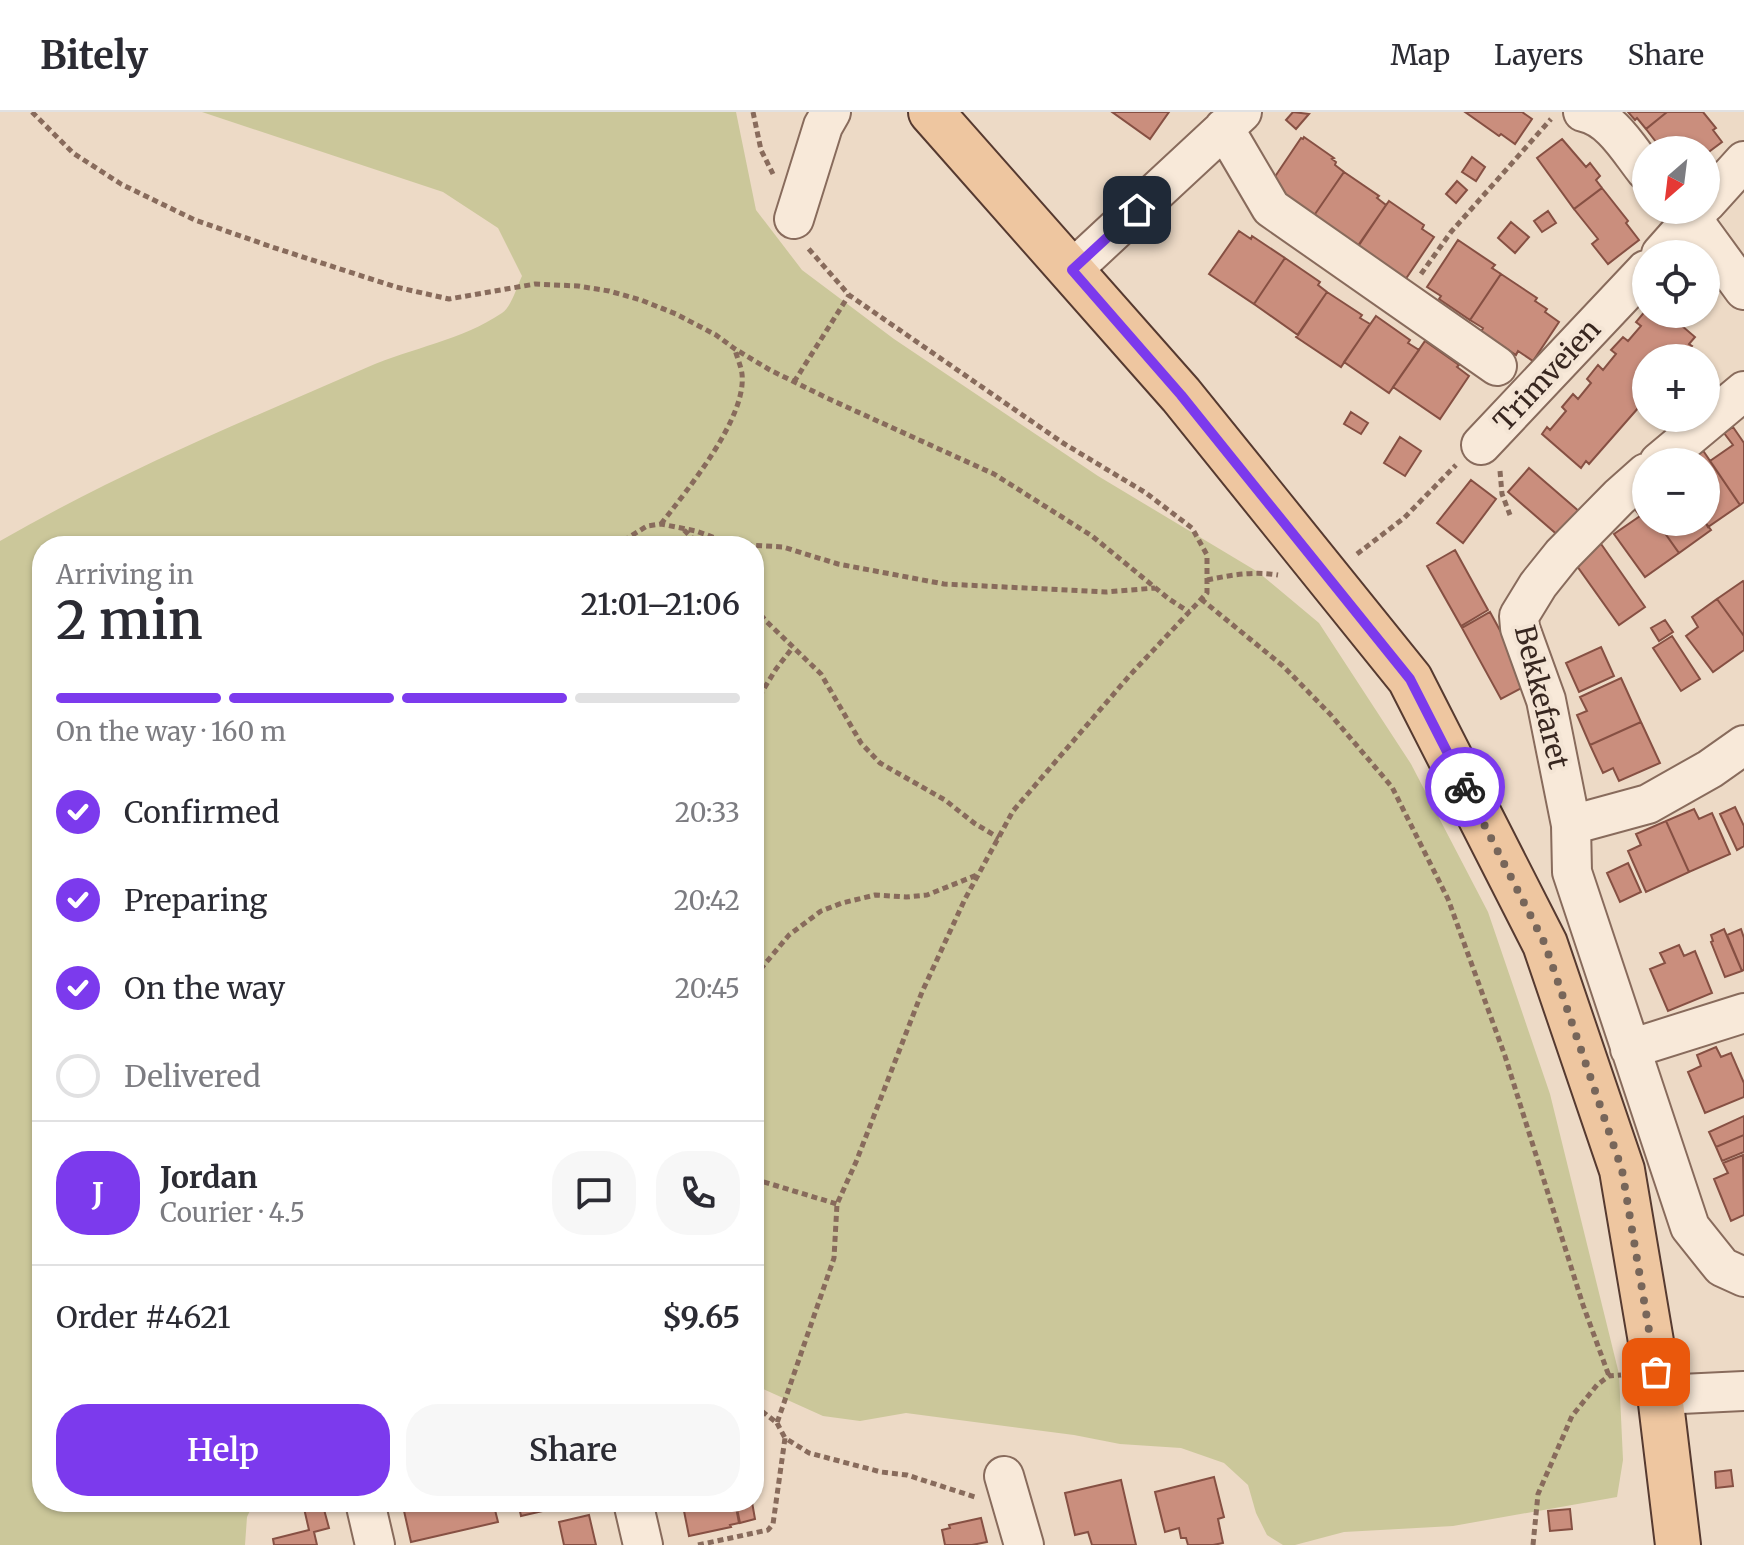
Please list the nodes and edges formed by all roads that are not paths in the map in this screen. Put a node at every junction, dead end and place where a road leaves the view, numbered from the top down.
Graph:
1 (831, 112) edge
2 (931, 112) edge
3 (1583, 112) edge
4 (1233, 120) edge
5 (1632, 154) edge
6 (1744, 161) edge
7 (1720, 188) edge
8 (794, 219) road end
9 (1688, 224) edge
10 (1707, 224) edge
11 (1674, 240) edge
12 (1072, 270) junction
13 (1632, 285) edge
14 (1744, 290) edge
15 (1497, 366) dead end
16 (1744, 391) edge
17 (1481, 445) road end
18 (1676, 448) edge
19 (1632, 485) edge
20 (1744, 745) edge
21 (1571, 825) junction
22 (1744, 1013) edge
23 (1630, 1049) junction
24 (1744, 1277) edge
25 (1658, 1384) junction
26 (1744, 1391) edge
27 (1004, 1476) dead end
28 (367, 1512) edge
29 (635, 1512) edge
30 (375, 1545) edge
31 (643, 1545) edge
32 (1024, 1545) edge
33 (1678, 1545) edge

1 - 8 street
2 - 12 main road
3 - 5 street
4 - 12 street
4 - 15 street
6 - 7 street
9 - 11 street
10 - 14 street
12 - 25 main road
13 - 17 street, Trimveien
16 - 18 street
19 - 21 street, Bekkefaret
20 - 21 street
21 - 23 street, Bekkefaret
22 - 23 street
23 - 24 street, Bekkefaret
25 - 26 street
25 - 33 main road
27 - 32 street
28 - 30 street
29 - 31 street

